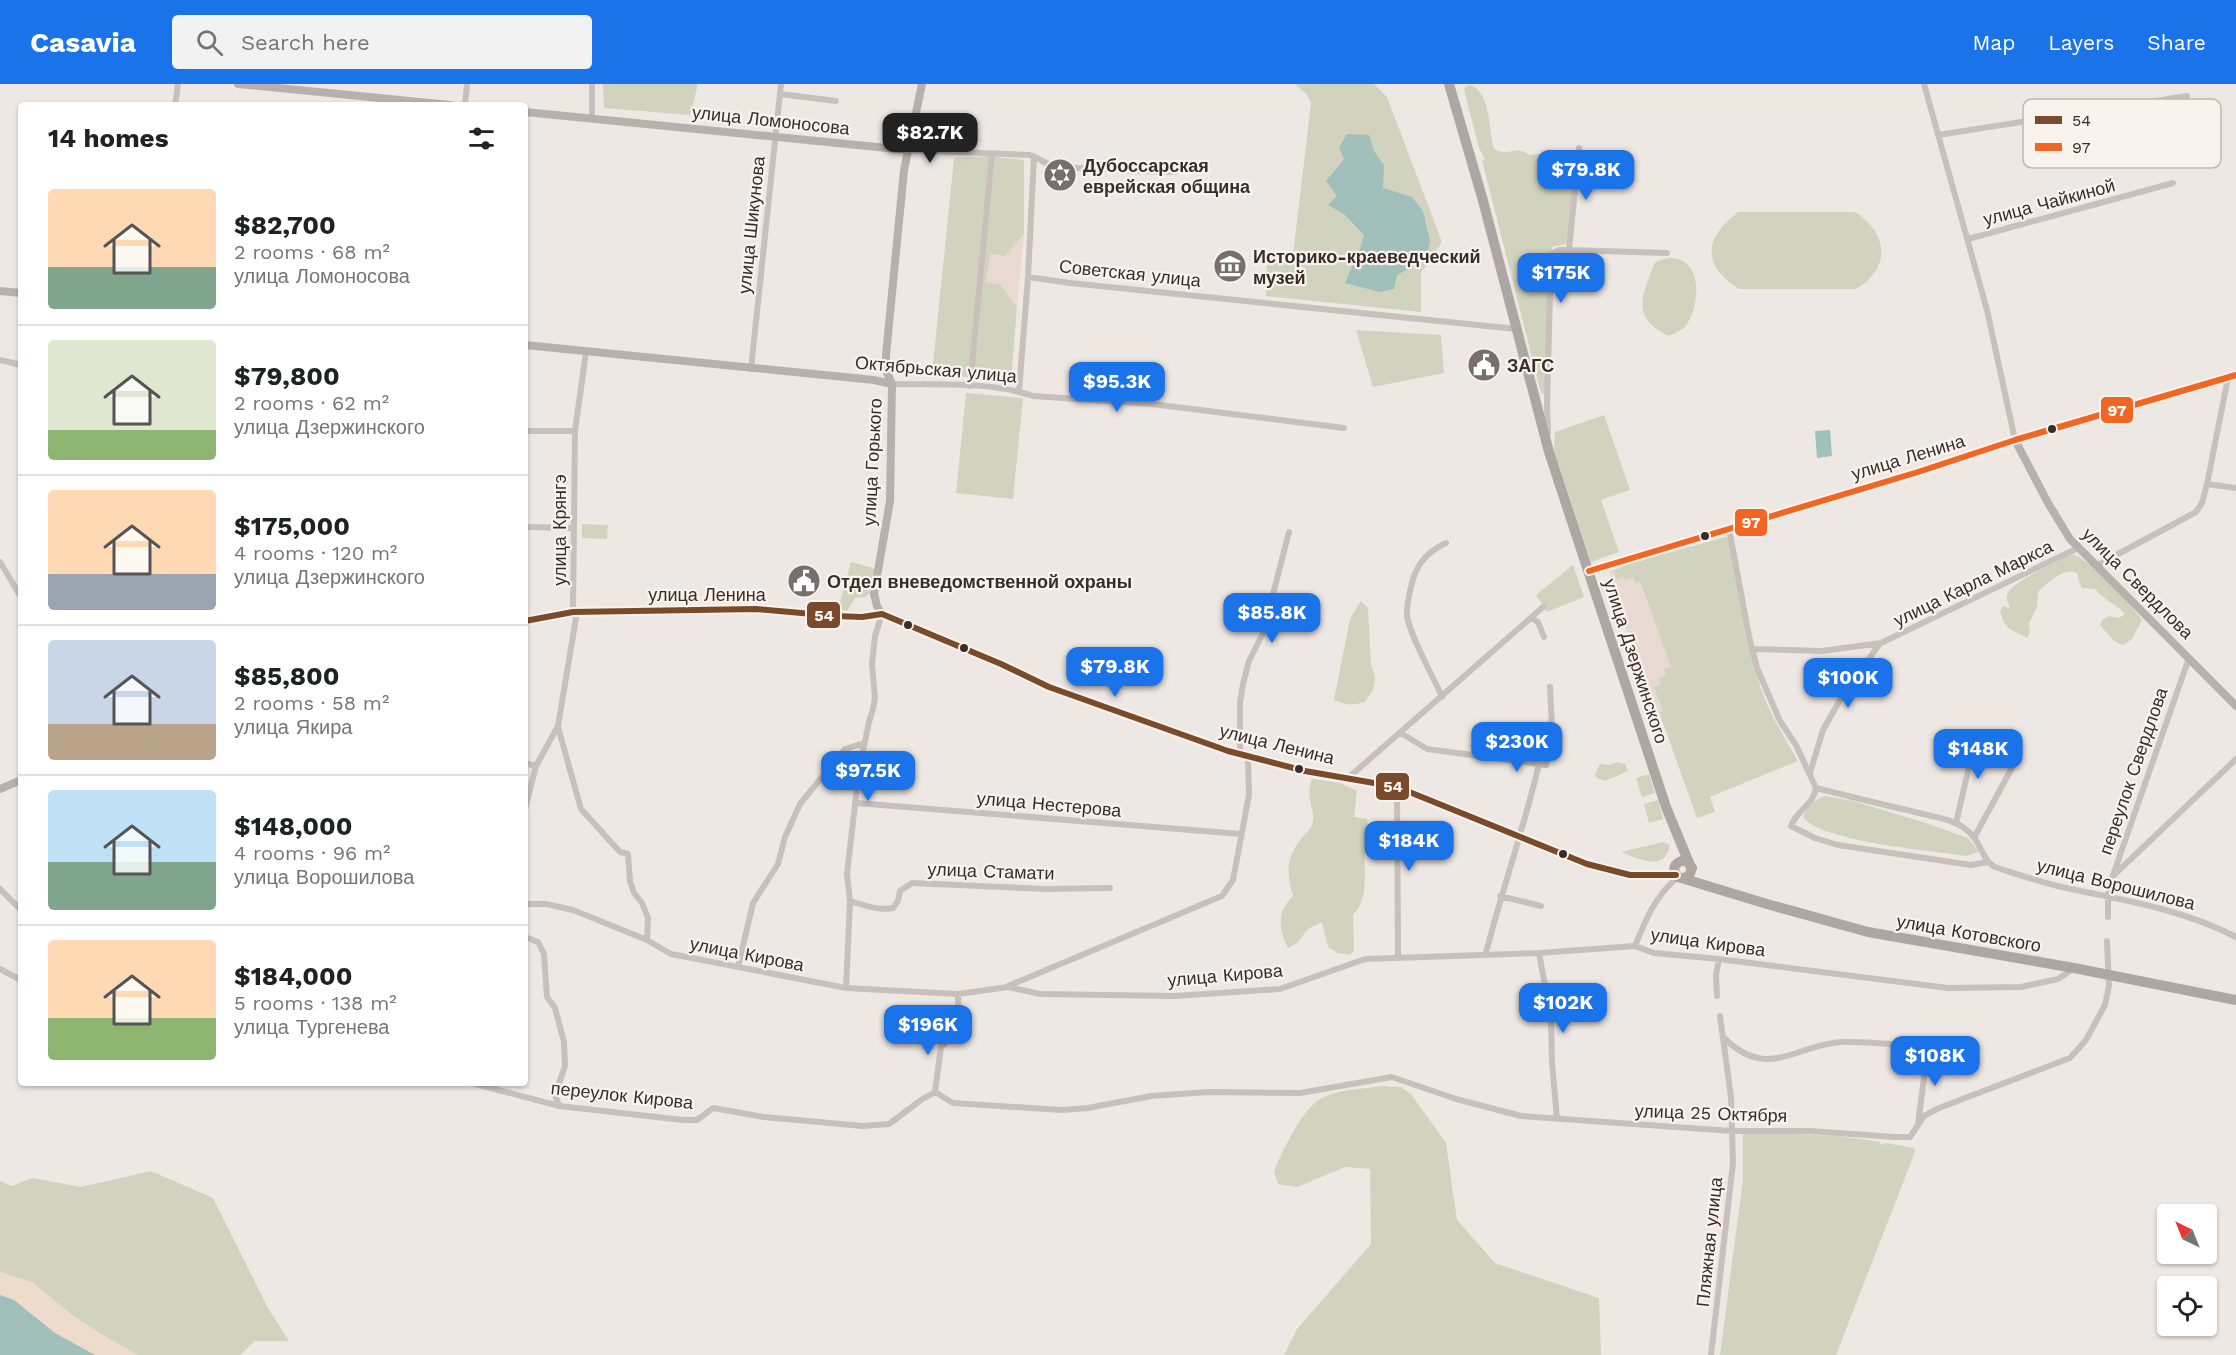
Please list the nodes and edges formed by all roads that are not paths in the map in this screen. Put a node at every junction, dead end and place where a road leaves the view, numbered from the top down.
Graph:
1 (178, 84) edge
2 (238, 84) edge
3 (467, 84) edge
4 (592, 84) edge
5 (781, 84) edge
6 (922, 84) edge
7 (1449, 84) edge
8 (1924, 84) edge
9 (780, 94) junction
10 (2187, 96) dead end
11 (2168, 99) edge
12 (836, 101) dead end
13 (175, 102) edge
14 (420, 102) edge
15 (465, 102) edge
16 (528, 112) edge
17 (592, 119) junction
18 (2023, 122) edge
19 (1938, 135) junction
20 (775, 137) junction
21 (1579, 148) dead end
22 (907, 150) junction
23 (992, 154) junction
24 (1034, 157) junction
25 (1189, 166) dead end
26 (2174, 183) dead end
27 (1968, 239) junction
28 (1569, 250) junction
29 (1667, 253) dead end
30 (1028, 276) junction
31 (0, 291) edge
32 (18, 293) edge
33 (1516, 329) junction
34 (528, 345) edge
35 (586, 352) junction
36 (0, 360) edge
37 (18, 364) edge
38 (751, 369) junction
39 (2232, 377) edge
40 (892, 384) junction
41 (970, 386) junction
42 (1019, 392) junction
43 (1344, 428) dead end
44 (575, 430) junction
45 (528, 431) edge
46 (2015, 440) junction
47 (1549, 452) junction
48 (2207, 484) junction
49 (2236, 488) edge
50 (528, 527) edge
51 (573, 528) junction
52 (1731, 529) junction
53 (1289, 532) dead end
54 (1446, 543) dead end
55 (2078, 548) junction
56 (0, 562) edge
57 (2096, 566) junction
58 (1589, 571) junction
59 (18, 592) edge
60 (1543, 607) dead end
61 (573, 612) junction
62 (882, 615) junction
63 (1531, 618) junction
64 (528, 620) edge
65 (1544, 637) dead end
66 (1881, 643) junction
67 (1752, 649) junction
68 (2189, 658) junction
69 (1550, 687) dead end
70 (1442, 697) junction
71 (2236, 706) edge
72 (558, 726) junction
73 (1977, 732) dead end
74 (1401, 733) junction
75 (864, 743) junction
76 (2020, 753) dead end
77 (1244, 755) junction
78 (2236, 759) edge
79 (528, 764) edge
80 (1539, 764) junction
81 (536, 766) junction
82 (1810, 773) junction
83 (1348, 778) junction
84 (18, 781) edge
85 (1397, 787) junction
86 (1816, 788) junction
87 (0, 789) edge
88 (528, 797) edge
89 (856, 803) junction
90 (1956, 823) junction
91 (1241, 834) junction
92 (1975, 836) junction
93 (1520, 838) junction
94 (1682, 846) junction
95 (1988, 862) junction
96 (1690, 866) junction
97 (1678, 872) junction
98 (2112, 878) junction
99 (1700, 884) junction
100 (1110, 888) dead end
101 (0, 889) edge
102 (2108, 895) junction
103 (1500, 896) junction
104 (850, 901) junction
105 (528, 904) edge
106 (1541, 906) dead end
107 (18, 907) edge
108 (2108, 917) dead end
109 (2236, 937) edge
110 (528, 938) edge
111 (647, 940) junction
112 (2107, 940) dead end
113 (1635, 946) junction
114 (1486, 953) junction
115 (1539, 953) junction
116 (1398, 957) junction
117 (1719, 959) junction
118 (738, 967) junction
119 (2074, 968) junction
120 (0, 969) edge
121 (2108, 974) junction
122 (18, 978) edge
123 (1008, 987) junction
124 (846, 988) junction
125 (958, 994) junction
126 (1717, 996) dead end
127 (2236, 1000) edge
128 (1720, 1016) dead end
129 (1724, 1038) junction
130 (483, 1086) edge
131 (935, 1092) junction
132 (559, 1106) junction
133 (1557, 1118) junction
134 (1918, 1124) junction
135 (1732, 1131) junction
136 (1711, 1355) edge

1 - 13 street
2 - 14 street
3 - 15 street
4 - 17 street
5 - 9 street, улица Шикунова
6 - 22 street, улица Горького
7 - 33 highway, улица Дзержинского
8 - 19 street
9 - 12 street
9 - 20 street, улица Шикунова
10 - 11 street
16 - 17 street, улица Ломоносова
17 - 20 street, улица Ломоносова
18 - 19 street
19 - 27 street
20 - 22 street, улица Ломоносова
20 - 38 street, улица Шикунова
21 - 28 street
22 - 23 street, улица Ломоносова
22 - 40 street, улица Горького
23 - 24 street, улица Ломоносова
23 - 41 street
24 - 25 street, улица Ломоносова
24 - 30 street
26 - 27 street, улица Чайкиной
27 - 46 street
28 - 29 street
28 - 47 street, улица Дзержинского
30 - 33 street, Советская улица
30 - 42 street
31 - 32 street
33 - 47 highway, улица Дзержинского
34 - 35 street, Октябрьская улица
35 - 38 street, Октябрьская улица
35 - 44 street, улица Крянгэ
36 - 37 street
38 - 40 street, Октябрьская улица
39 - 46 street, улица Ленина
39 - 48 street
40 - 41 street, Октябрьская улица
40 - 62 street, улица Горького
41 - 42 street, Октябрьская улица
42 - 43 street, Октябрьская улица
44 - 45 street
44 - 51 street, улица Крянгэ
46 - 52 street, улица Ленина
46 - 55 street, улица Свердлова
47 - 58 highway, улица Дзержинского
48 - 49 street
48 - 57 street
50 - 51 street
51 - 61 street, улица Крянгэ
52 - 58 street, улица Ленина
52 - 67 street
53 - 77 street
54 - 70 street
55 - 57 street, улица Свердлова
55 - 66 street, улица Карла Маркса
56 - 59 street
57 - 68 street, улица Свердлова
58 - 94 highway, улица Дзержинского
60 - 63 street, улица Ленина
61 - 62 street, улица Ленина
61 - 64 street, улица Ленина
61 - 72 street, улица Крянгэ
62 - 75 street
62 - 77 street, улица Ленина
63 - 65 street
63 - 70 street, улица Ленина
66 - 67 street, улица Карла Маркса
66 - 82 street, улица Карла Маркса
67 - 82 street
68 - 71 street, улица Свердлова
68 - 98 street, переулок Свердлова
69 - 80 street
70 - 74 street, улица Ленина
72 - 81 street, улица Крянгэ
72 - 111 street
73 - 90 street
74 - 80 street
74 - 83 street, улица Ленина
75 - 89 street
75 - 118 street
76 - 92 street
77 - 83 street, улица Ленина
77 - 91 street
78 - 98 street
79 - 81 street
80 - 93 street
81 - 88 street, улица Крянгэ
82 - 86 street
83 - 85 street
84 - 87 street
85 - 93 street
85 - 116 street
86 - 90 street
86 - 95 street, улица Ворошилова
89 - 91 street, улица Нестерова
89 - 104 street
90 - 92 street
91 - 123 street
92 - 95 street
93 - 97 street
93 - 103 street
94 - 96 highway, улица Дзержинского
94 - 97 highway
95 - 102 street, улица Ворошилова
96 - 97 highway
96 - 97 highway
96 - 99 highway
97 - 99 highway, улица Котовского
97 - 113 street
98 - 102 street, переулок Свердлова
99 - 119 highway, улица Котовского
100 - 104 street, улица Стамати
101 - 107 street
102 - 108 street, переулок Свердлова
102 - 109 street, улица Ворошилова
103 - 106 street
103 - 114 street
104 - 124 street
105 - 111 street, улица Кирова
110 - 132 street
111 - 118 street, улица Кирова
112 - 121 street, улица 25 Октября
113 - 115 street, улица Кирова
113 - 117 street, улица Кирова
114 - 115 street, улица Кирова
114 - 116 street, улица Кирова
115 - 133 street
116 - 123 street, улица Кирова
117 - 119 street, улица Кирова
117 - 126 street
118 - 124 street, улица Кирова
119 - 121 highway, улица Котовского
120 - 122 street
121 - 127 highway, улица Котовского
121 - 134 street, улица 25 Октября
123 - 125 street, улица Кирова
124 - 125 street, улица Кирова
125 - 131 street
128 - 129 street, Пляжная улица
129 - 134 street
129 - 135 street, Пляжная улица
130 - 132 street, переулок Кирова
131 - 132 street, переулок Кирова
131 - 133 street, улица 25 Октября
133 - 135 street, улица 25 Октября
134 - 135 street, улица 25 Октября
135 - 136 street, Пляжная улица

